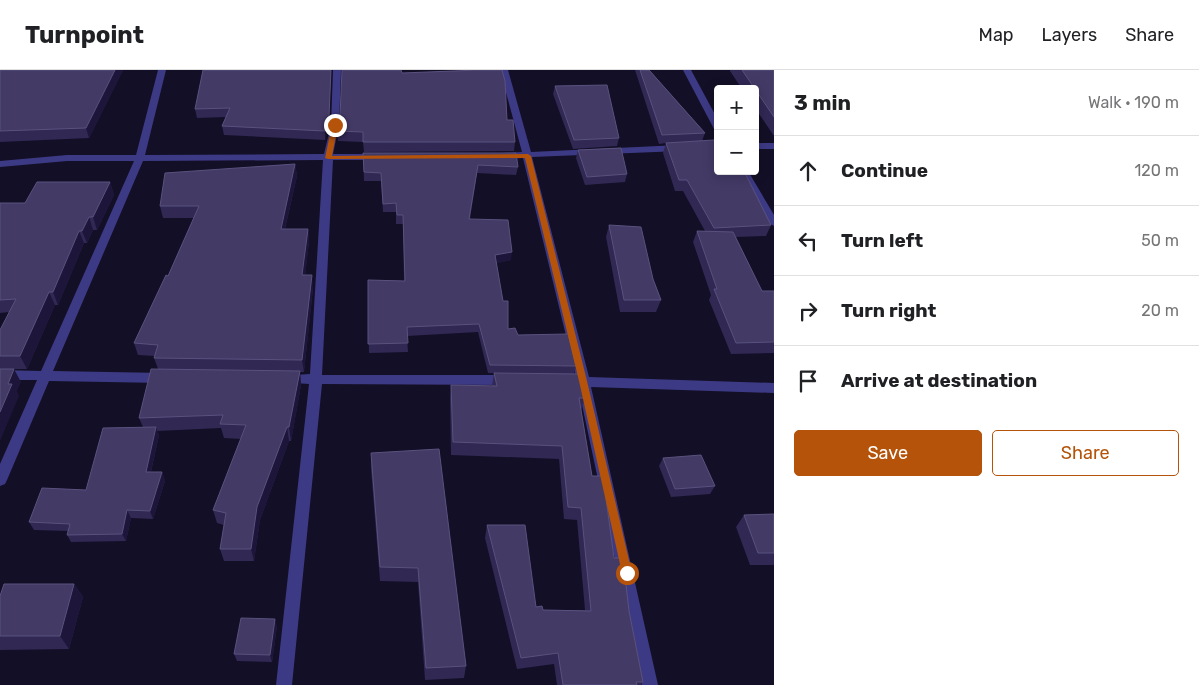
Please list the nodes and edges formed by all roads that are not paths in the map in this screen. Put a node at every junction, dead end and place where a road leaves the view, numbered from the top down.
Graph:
1 (162, 70) edge
2 (337, 70) edge
3 (504, 70) edge
4 (687, 70) edge
5 (714, 121) edge
6 (759, 146) edge
7 (774, 146) edge
8 (689, 147) edge
9 (488, 156) edge
10 (528, 156) junction
11 (140, 157) junction
12 (388, 157) edge
13 (328, 158) junction
14 (0, 164) edge
15 (745, 175) edge
16 (774, 223) edge
17 (0, 376) edge
18 (46, 377) junction
19 (181, 378) edge
20 (268, 379) edge
21 (316, 379) junction
22 (524, 380) edge
23 (553, 380) edge
24 (583, 381) junction
25 (774, 388) edge
26 (0, 480) edge
27 (284, 685) edge
28 (650, 685) edge

1 - 11 street
2 - 13 street
3 - 10 street
4 - 5 street
6 - 7 street
8 - 10 street
9 - 10 street
10 - 24 street
11 - 13 street
11 - 14 street
11 - 18 street
12 - 13 street
13 - 21 street
15 - 16 street
17 - 18 street
18 - 19 street
18 - 26 street
20 - 21 street
21 - 22 street
21 - 27 street
23 - 24 street
24 - 25 street
24 - 28 street

